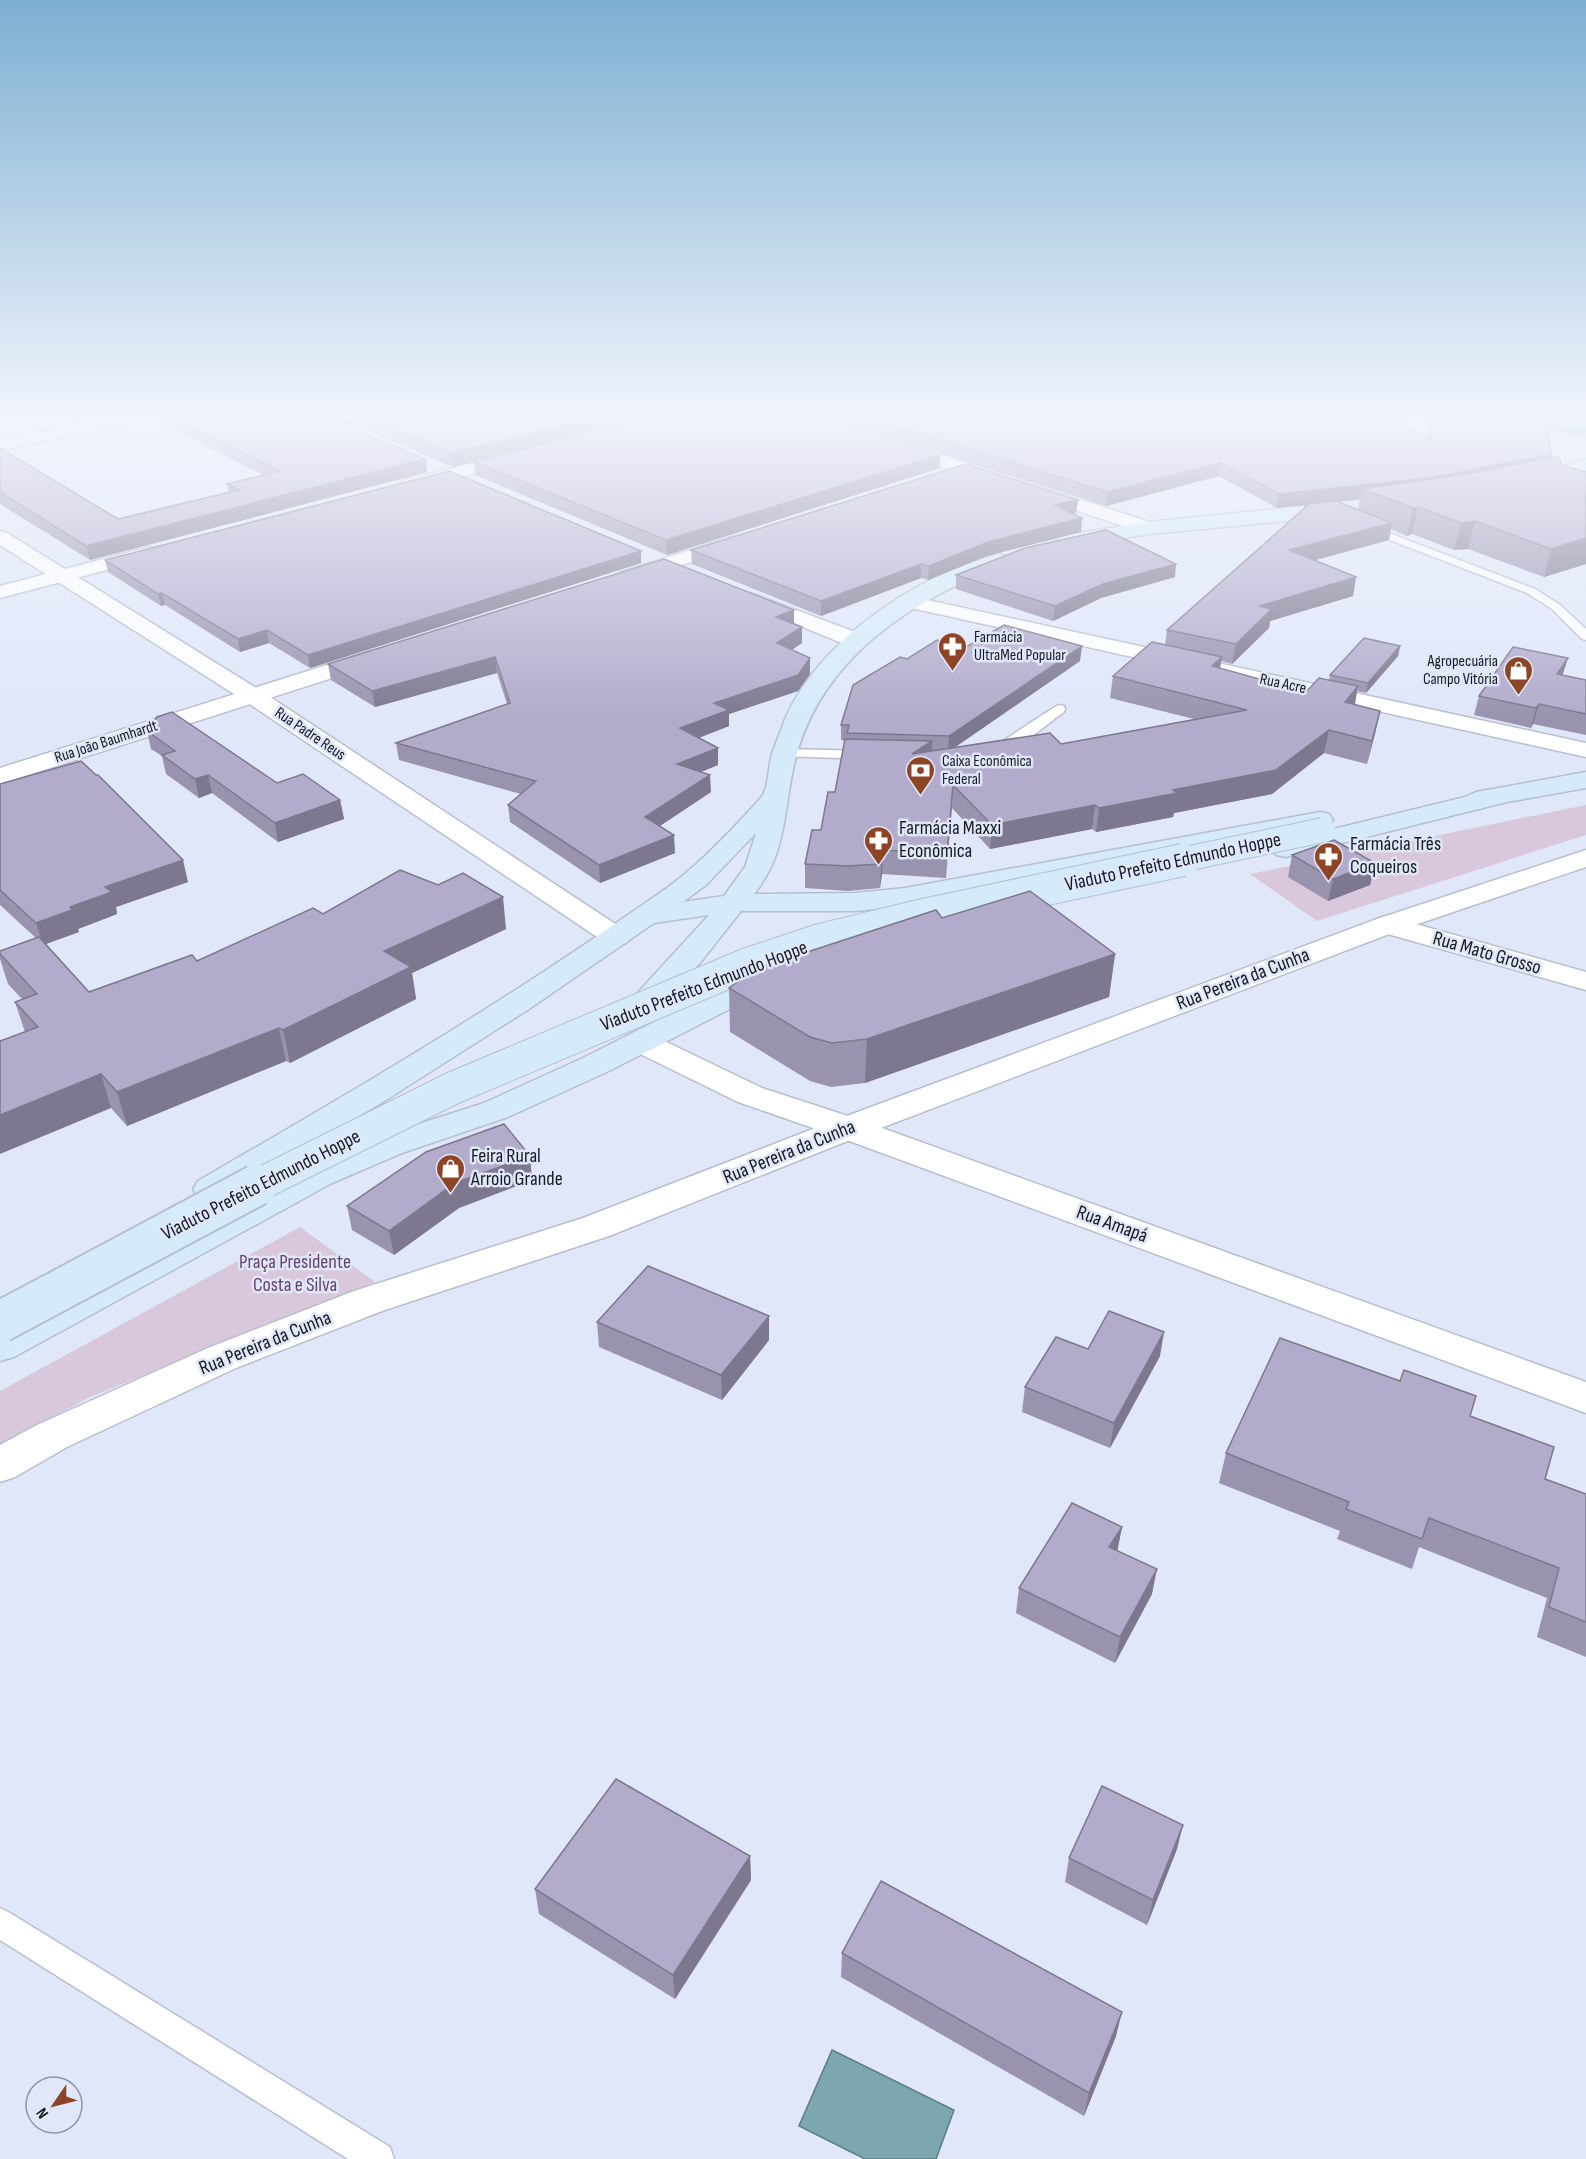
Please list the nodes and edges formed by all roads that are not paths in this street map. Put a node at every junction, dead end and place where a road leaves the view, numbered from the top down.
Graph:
1 (1118, 518) edge
2 (1345, 518) joint
3 (1149, 528) junction
4 (754, 536) edge
5 (0, 537) edge
6 (1046, 547) edge
7 (163, 549) edge
8 (1018, 554) edge
9 (643, 555) dead end
10 (664, 564) junction
11 (60, 576) junction
12 (696, 577) edge
13 (609, 582) edge
14 (728, 589) edge
15 (0, 592) edge
16 (909, 602) junction
17 (1586, 636) edge
18 (855, 640) junction
19 (386, 653) edge
20 (253, 696) junction
21 (1059, 709) dead end
22 (1586, 750) edge
23 (785, 753) junction
24 (984, 755) edge
25 (886, 756) edge
26 (0, 776) edge
27 (1586, 780) edge
28 (1498, 797) junction
29 (774, 799) junction
30 (1586, 858) edge
31 (758, 868) junction
32 (733, 903) junction
33 (790, 904) junction
34 (645, 916) junction
35 (1387, 926) junction
36 (616, 937) junction
37 (784, 973) junction
38 (1586, 981) edge
39 (459, 1040) junction
40 (641, 1042) junction
41 (566, 1078) junction
42 (496, 1110) junction
43 (848, 1128) junction
44 (0, 1300) edge
45 (0, 1322) edge
46 (0, 1347) edge
47 (1586, 1398) edge
48 (0, 1465) edge
49 (0, 1923) edge
50 (378, 2159) edge

1 - 3 street
2 - 3 main road
2 - 17 lane
3 - 6 main road
4 - 10 street
5 - 11 street, Rua Padre Reus
7 - 11 street
8 - 16 main road
9 - 10 street
10 - 12 street
10 - 13 street
11 - 15 street
11 - 20 street, Rua Padre Reus
14 - 18 street
16 - 18 main road
16 - 22 street, Rua Acre
18 - 23 main road
19 - 20 street, Rua João Baumhardt
20 - 26 street, Rua João Baumhardt
20 - 36 street, Rua Padre Reus
21 - 24 lane
23 - 25 lane
23 - 29 main road
27 - 28 main road
28 - 33 main road
28 - 37 main road
28 - 45 main road, Viaduto Prefeito Edmundo Hoppe, bridge
29 - 31 main road
29 - 34 main road
30 - 35 street, Rua Pereira da Cunha
31 - 32 main road
31 - 33 main road
32 - 33 main road
32 - 34 main road
32 - 41 main road
33 - 37 main road
34 - 36 main road
35 - 38 street, Rua Mato Grosso
35 - 43 street, Rua Pereira da Cunha
36 - 39 main road
37 - 40 main road
39 - 42 main road
39 - 44 main road
40 - 41 main road
40 - 43 street, Rua Amapá
41 - 42 main road
42 - 46 main road
43 - 47 street, Rua Amapá
43 - 48 street, Rua Pereira da Cunha
49 - 50 lane

